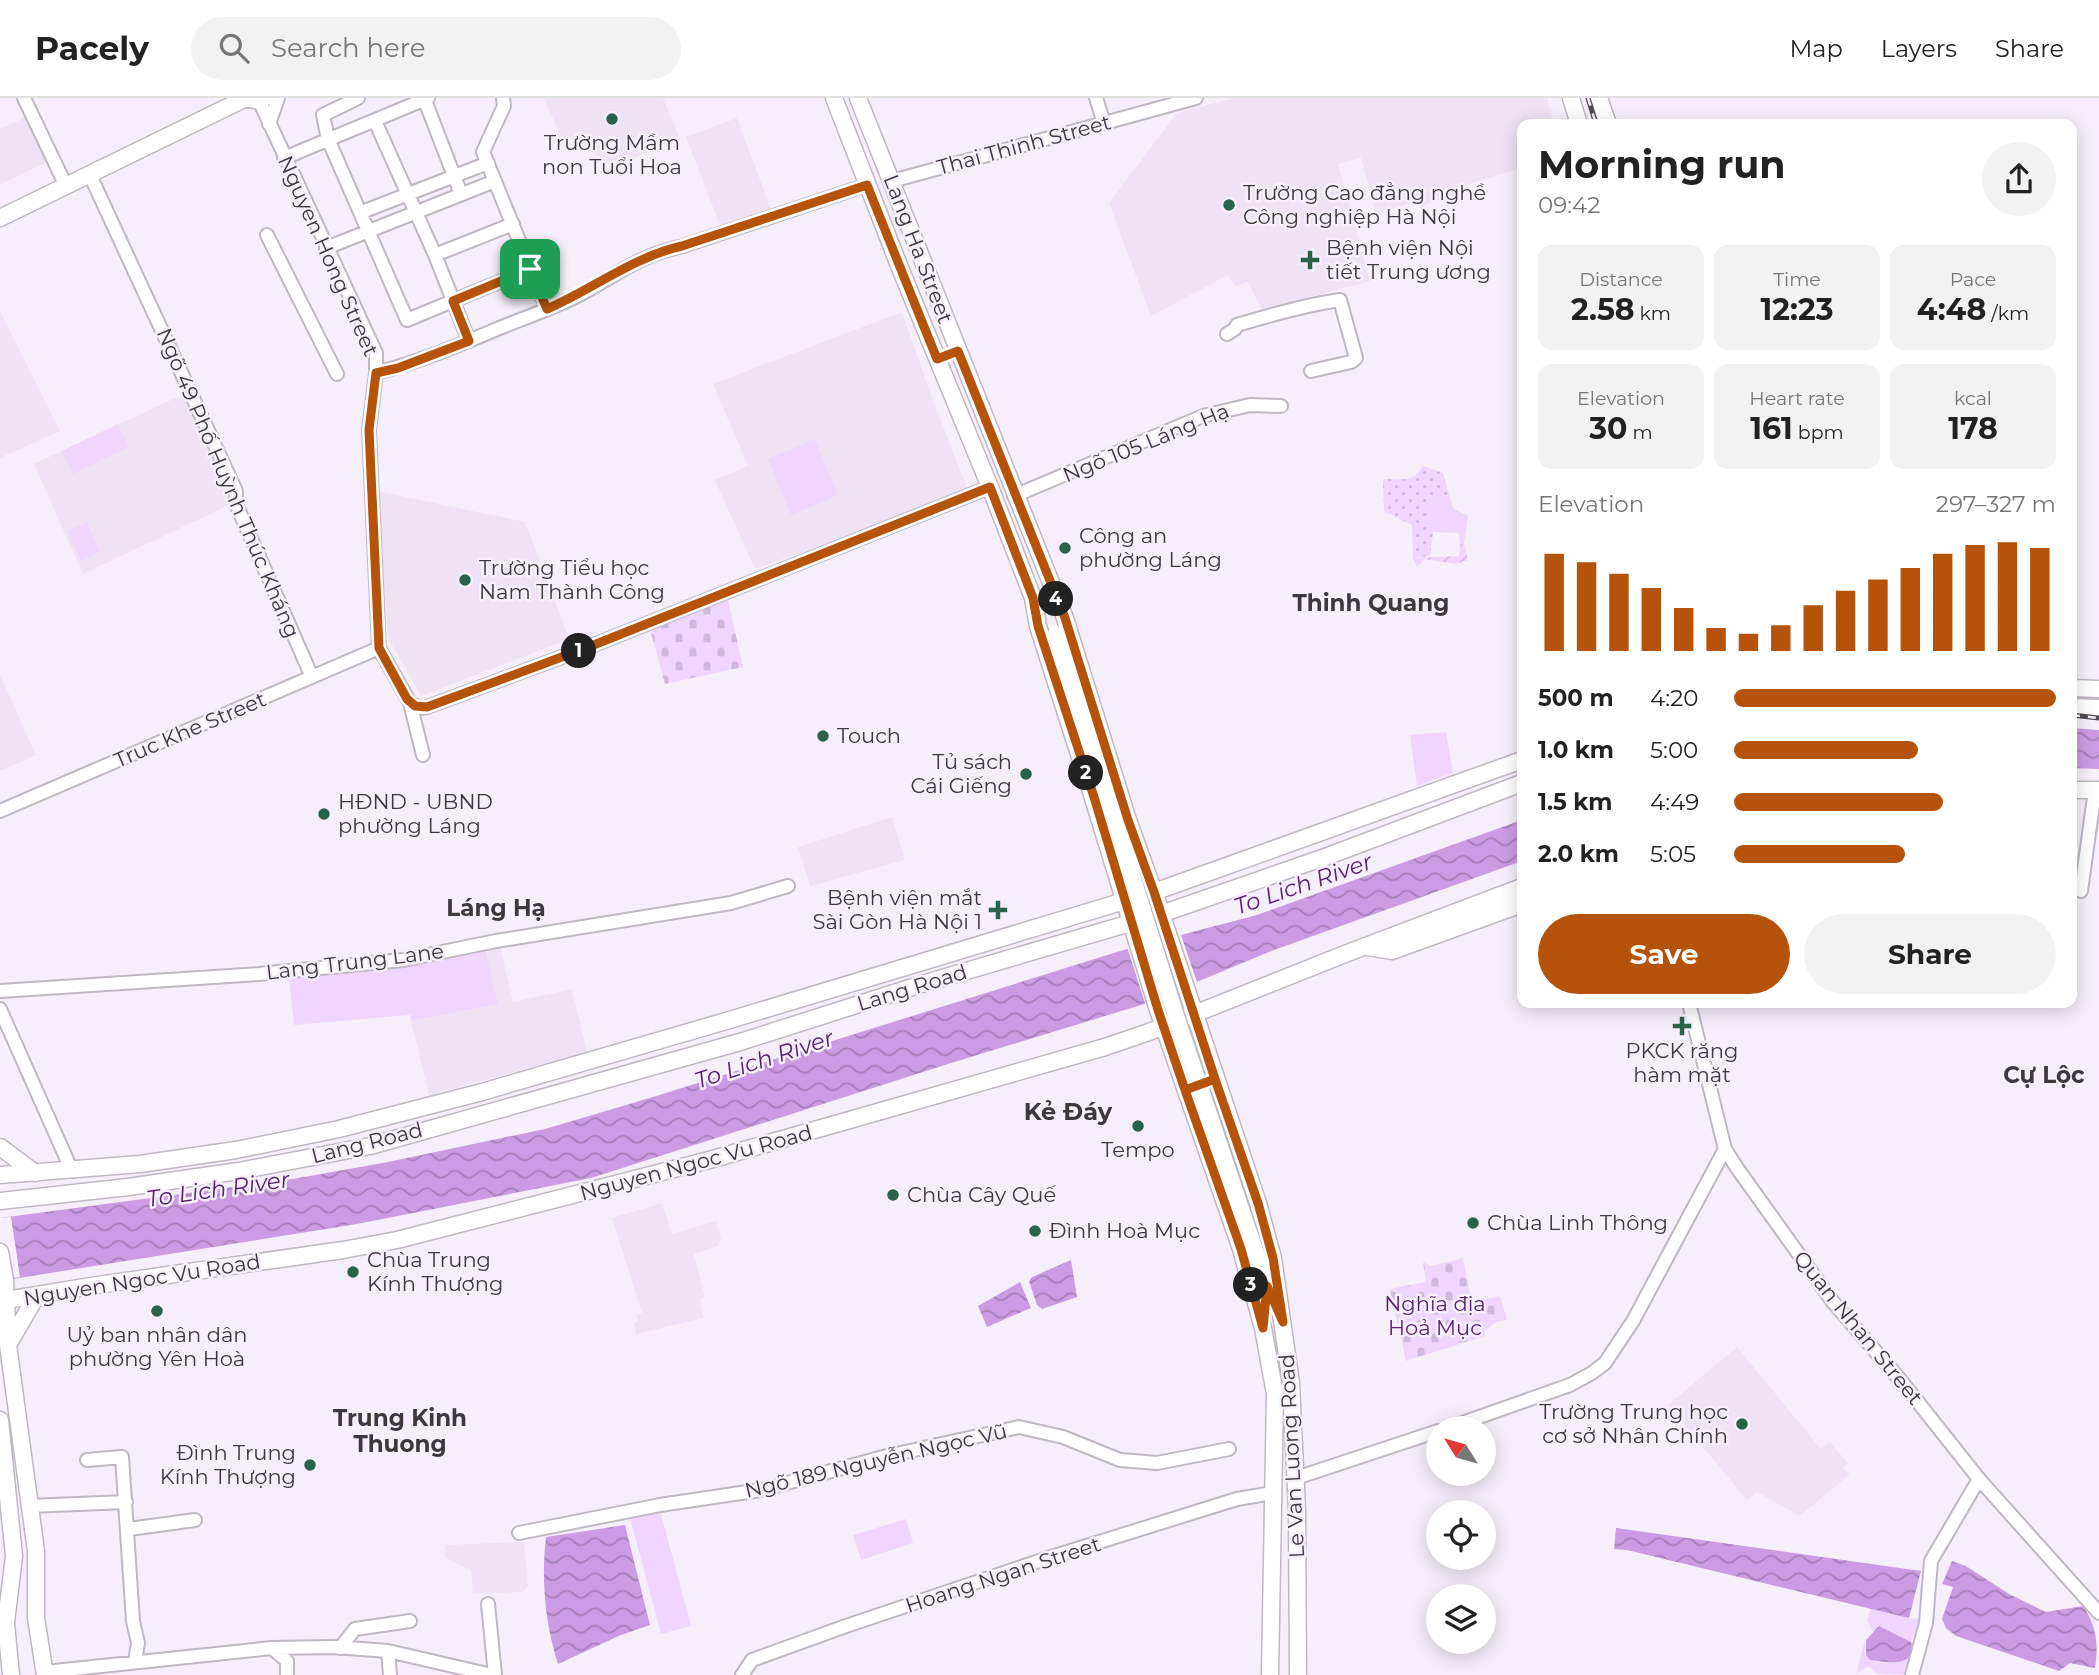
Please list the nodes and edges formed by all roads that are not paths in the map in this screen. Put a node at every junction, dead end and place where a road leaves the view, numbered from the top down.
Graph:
1 (24, 98) edge
2 (278, 98) edge
3 (358, 98) edge
4 (425, 98) edge
5 (503, 98) edge
6 (834, 98) edge
7 (858, 98) edge
8 (1096, 98) edge
9 (1196, 98) edge
10 (1571, 98) edge
11 (1600, 98) edge
12 (254, 99) edge
13 (1577, 119) edge
14 (1606, 119) edge
15 (375, 121) junction
16 (1104, 123) junction
17 (269, 124) junction
18 (328, 139) junction
19 (284, 158) junction
20 (488, 163) junction
21 (90, 175) junction
22 (454, 176) junction
23 (495, 181) junction
24 (892, 181) junction
25 (867, 185) junction
26 (66, 186) junction
27 (408, 194) junction
28 (461, 194) junction
29 (362, 212) junction
30 (416, 212) junction
31 (0, 218) edge
32 (513, 225) junction
33 (370, 230) junction
34 (267, 235) dead end
35 (326, 248) junction
36 (435, 255) junction
37 (530, 269) junction
38 (453, 301) junction
39 (547, 309) junction
40 (1227, 334) dead end
41 (469, 341) junction
42 (958, 351) junction
43 (937, 359) junction
44 (1311, 370) dead end
45 (376, 373) junction
46 (337, 374) dead end
47 (1281, 406) dead end
48 (990, 487) junction
49 (1014, 496) junction
50 (1052, 590) junction
51 (1033, 598) junction
52 (1056, 634) junction
53 (379, 648) junction
54 (312, 677) junction
55 (2077, 688) edge
56 (2099, 689) edge
57 (410, 703) junction
58 (2077, 707) edge
59 (2099, 708) edge
60 (423, 755) dead end
61 (1517, 762) edge
62 (1503, 768) junction
63 (1516, 785) edge
64 (2077, 790) edge
65 (2097, 790) edge
66 (0, 811) edge
67 (1128, 820) junction
68 (1102, 827) junction
69 (2077, 846) edge
70 (2086, 847) junction
71 (788, 886) dead end
72 (1517, 889) edge
73 (2081, 891) dead end
74 (1154, 892) junction
75 (1124, 901) junction
76 (1517, 906) edge
77 (1161, 914) junction
78 (1131, 923) junction
79 (1366, 947) junction
80 (0, 991) edge
81 (1191, 1007) junction
82 (1690, 1008) edge
83 (0, 1009) edge
84 (1164, 1026) junction
85 (612, 1054) junction
86 (620, 1076) junction
87 (1215, 1079) junction
88 (1185, 1090) junction
89 (0, 1147) edge
90 (1725, 1149) junction
91 (72, 1171) junction
92 (35, 1173) junction
93 (0, 1175) edge
94 (0, 1201) edge
95 (0, 1252) edge
96 (1267, 1286) junction
97 (37, 1295) junction
98 (3, 1300) edge
99 (1283, 1322) junction
100 (1263, 1328) junction
101 (4, 1342) edge
102 (1482, 1416) edge
103 (0, 1420) edge
104 (1426, 1435) edge
105 (1229, 1449) dead end
106 (87, 1460) dead end
107 (1296, 1478) junction
108 (1979, 1479) junction
109 (1273, 1493) junction
110 (126, 1502) junction
111 (29, 1506) junction
112 (195, 1520) dead end
113 (129, 1529) junction
114 (519, 1533) dead end
115 (14, 1556) junction
116 (0, 1584) edge
117 (488, 1604) dead end
118 (2099, 1613) edge
119 (36, 1618) junction
120 (410, 1621) dead end
121 (6, 1622) junction
122 (272, 1648) junction
123 (340, 1648) junction
124 (387, 1651) junction
125 (135, 1662) junction
126 (45, 1674) edge
127 (11, 1675) edge
128 (287, 1675) edge
129 (390, 1675) edge
130 (493, 1675) edge
131 (742, 1675) edge
132 (1270, 1675) edge
133 (1298, 1675) edge
134 (1912, 1675) edge

1 - 26 street
2 - 17 street
3 - 18 street
4 - 15 street
4 - 22 street
5 - 20 street
6 - 25 main road, Lang Ha Street
7 - 24 main road, Lang Ha Street
8 - 16 street
9 - 16 street, Thai Thinh Street
10 - 13 main road
11 - 14 main road
12 - 17 street, Nguyen Hong Street
12 - 21 main road
15 - 18 street
15 - 27 street
16 - 24 street, Thai Thinh Street
17 - 19 street, Nguyen Hong Street
18 - 19 street
18 - 29 street
19 - 35 street, Nguyen Hong Street
20 - 22 street
20 - 23 street
21 - 26 main road
21 - 54 street, Ngõ 49 Phố Huỳnh Thúc Kháng
22 - 27 street
22 - 28 street
23 - 28 street
23 - 32 street
24 - 42 main road, Lang Ha Street
25 - 39 street
25 - 43 main road, Lang Ha Street
26 - 31 main road
27 - 29 street
27 - 30 street
28 - 30 street
29 - 33 street
30 - 33 street
30 - 36 street
32 - 36 street
32 - 37 street
33 - 35 street
33 - 38 street
34 - 46 street
35 - 45 street, Nguyen Hong Street
36 - 38 street
37 - 38 street
37 - 39 street
38 - 41 street
39 - 41 street
40 - 44 street
41 - 45 street
42 - 43 main road
42 - 49 main road, Lang Ha Street
43 - 48 main road, Lang Ha Street
45 - 53 street, Nguyen Hong Street
47 - 49 street, Ngõ 105 Láng Hạ
48 - 51 main road, Lang Ha Street
48 - 57 street
49 - 50 main road, Lang Ha Street
50 - 52 main road
50 - 67 main road, Lang Ha Street
51 - 52 main road
51 - 68 main road, Lang Ha Street
52 - 96 main road, bridge
53 - 54 street, Truc Khe Street
53 - 57 street, Nguyen Hong Street
54 - 66 street, Truc Khe Street
55 - 56 main road
57 - 60 street, Nguyen Hong Street
58 - 59 main road
61 - 62 main road, Lang Road
62 - 63 main road
62 - 74 main road, Lang Road
63 - 77 main road, Lang Road
64 - 65 main road
65 - 70 street
67 - 68 main road
67 - 74 main road, Lang Ha Street
68 - 75 main road, Lang Ha Street
69 - 70 street
70 - 73 street
71 - 80 street, Lang Trung Lane
72 - 79 main road, Nguyen Ngoc Vu Road
74 - 75 main road, Lang Road
74 - 77 main road, Lang Ha Street
75 - 78 main road, Lang Ha Street
75 - 85 main road, Lang Road
76 - 79 main road, Nguyen Ngoc Vu Road
77 - 78 main road, Lang Road
77 - 81 main road, Le Van Luong Road
78 - 84 main road, Le Van Luong Road
78 - 86 main road, Lang Road
79 - 81 main road, Nguyen Ngoc Vu Road
81 - 84 main road, Nguyen Ngoc Vu Road
81 - 87 main road, Le Van Luong Road
82 - 90 street, Quan Nhan Street
83 - 91 street
84 - 88 main road, Le Van Luong Road
84 - 97 main road, Nguyen Ngoc Vu Road
85 - 86 main road
85 - 91 main road, Lang Road
86 - 94 main road, Lang Road
87 - 88 main road
87 - 99 main road, Le Van Luong Road
88 - 100 main road, Le Van Luong Road
89 - 92 main road
90 - 102 street
90 - 108 street, Quan Nhan Street
91 - 92 main road, Lang Road
92 - 93 main road, Lang Road
95 - 98 main road
96 - 99 main road
96 - 100 main road
97 - 98 main road, Nguyen Ngoc Vu Road
97 - 101 main road
98 - 101 main road
99 - 107 main road, Le Van Luong Road
100 - 109 main road, Le Van Luong Road
101 - 111 main road
103 - 115 main road
104 - 107 street
105 - 114 street, Ngõ 189 Nguyễn Ngọc Vũ
106 - 110 street
107 - 133 main road, Le Van Luong Road
108 - 118 street, Quan Nhan Street
108 - 134 street
109 - 131 street, Hoang Ngan Street
109 - 132 main road, Le Van Luong Road
110 - 111 street
110 - 113 street
111 - 119 main road
112 - 113 street
113 - 125 street
115 - 119 main road
115 - 121 main road
116 - 121 main road
117 - 130 street
119 - 126 main road
120 - 123 street
121 - 127 main road
122 - 123 street
122 - 125 street
122 - 128 street
123 - 124 street
124 - 129 street
124 - 130 street
125 - 126 street

